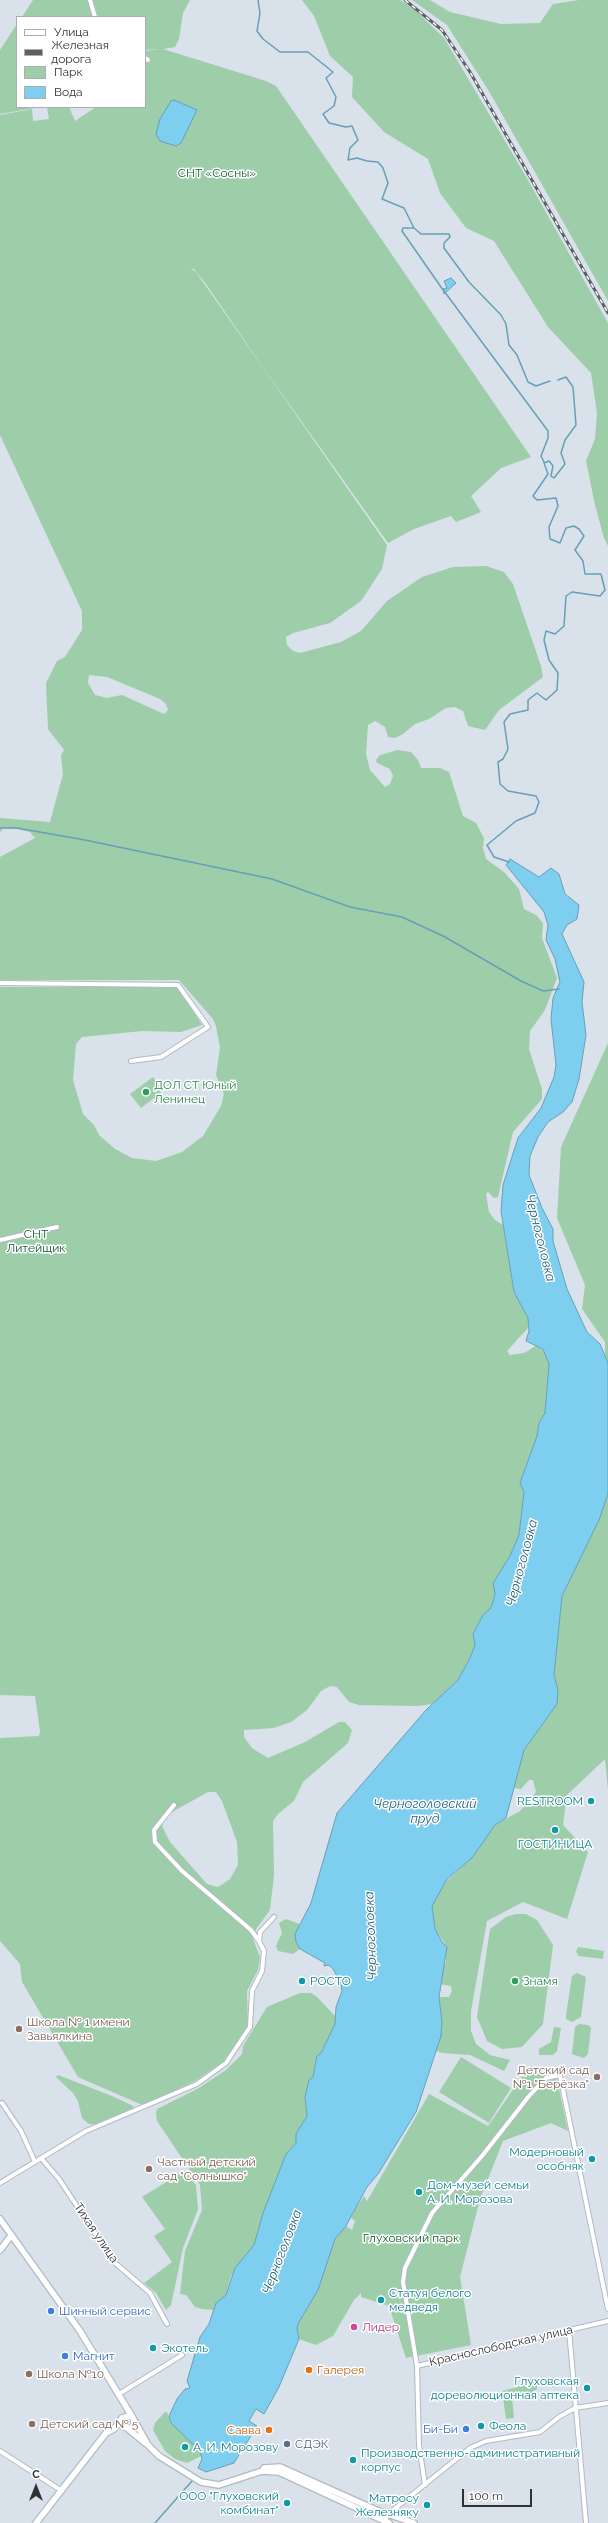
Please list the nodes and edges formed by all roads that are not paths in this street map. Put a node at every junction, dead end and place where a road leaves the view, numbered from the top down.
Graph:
1 (90, 0) edge
2 (95, 16) edge
3 (0, 983) edge
4 (131, 1061) dead end
5 (57, 1227) dead end
6 (0, 1240) edge
7 (174, 1805) dead end
8 (274, 1918) dead end
9 (259, 1941) junction
10 (2, 2103) dead end
11 (41, 2158) junction
12 (35, 2162) junction
13 (0, 2183) edge
14 (0, 2219) edge
15 (11, 2236) junction
16 (0, 2250) edge
17 (608, 2310) edge
18 (608, 2321) edge
19 (167, 2324) dead end
20 (569, 2330) junction
21 (182, 2355) dead end
22 (417, 2366) junction
23 (120, 2396) junction
24 (608, 2403) edge
25 (575, 2408) junction
26 (123, 2418) junction
27 (133, 2419) junction
28 (126, 2427) junction
29 (114, 2429) junction
30 (148, 2445) junction
31 (0, 2452) edge
32 (219, 2485) junction
33 (425, 2485) junction
34 (62, 2491) junction
35 (388, 2515) junction
36 (387, 2522) edge
37 (36, 2523) edge
38 (414, 2523) edge
39 (586, 2523) edge

1 - 2 street
3 - 4 street
5 - 6 street
7 - 9 street
8 - 9 street
9 - 11 street
10 - 12 street
11 - 12 street
11 - 19 street, Тихая улица
12 - 13 street
14 - 15 street
15 - 16 street
15 - 23 street
17 - 22 street
18 - 20 street, Краснослободская улица
20 - 22 street, Краснослободская улица
20 - 25 street
21 - 23 street
22 - 33 street, Краснослободская улица
23 - 26 street
23 - 27 street
24 - 25 street
25 - 33 street
25 - 39 street
26 - 27 street
26 - 28 street
26 - 29 street
27 - 28 street
27 - 30 street
28 - 29 street
28 - 30 street
29 - 34 street
30 - 32 street
31 - 34 street
32 - 35 street
32 - 36 street
33 - 35 street
34 - 37 street
35 - 36 street
35 - 38 street

